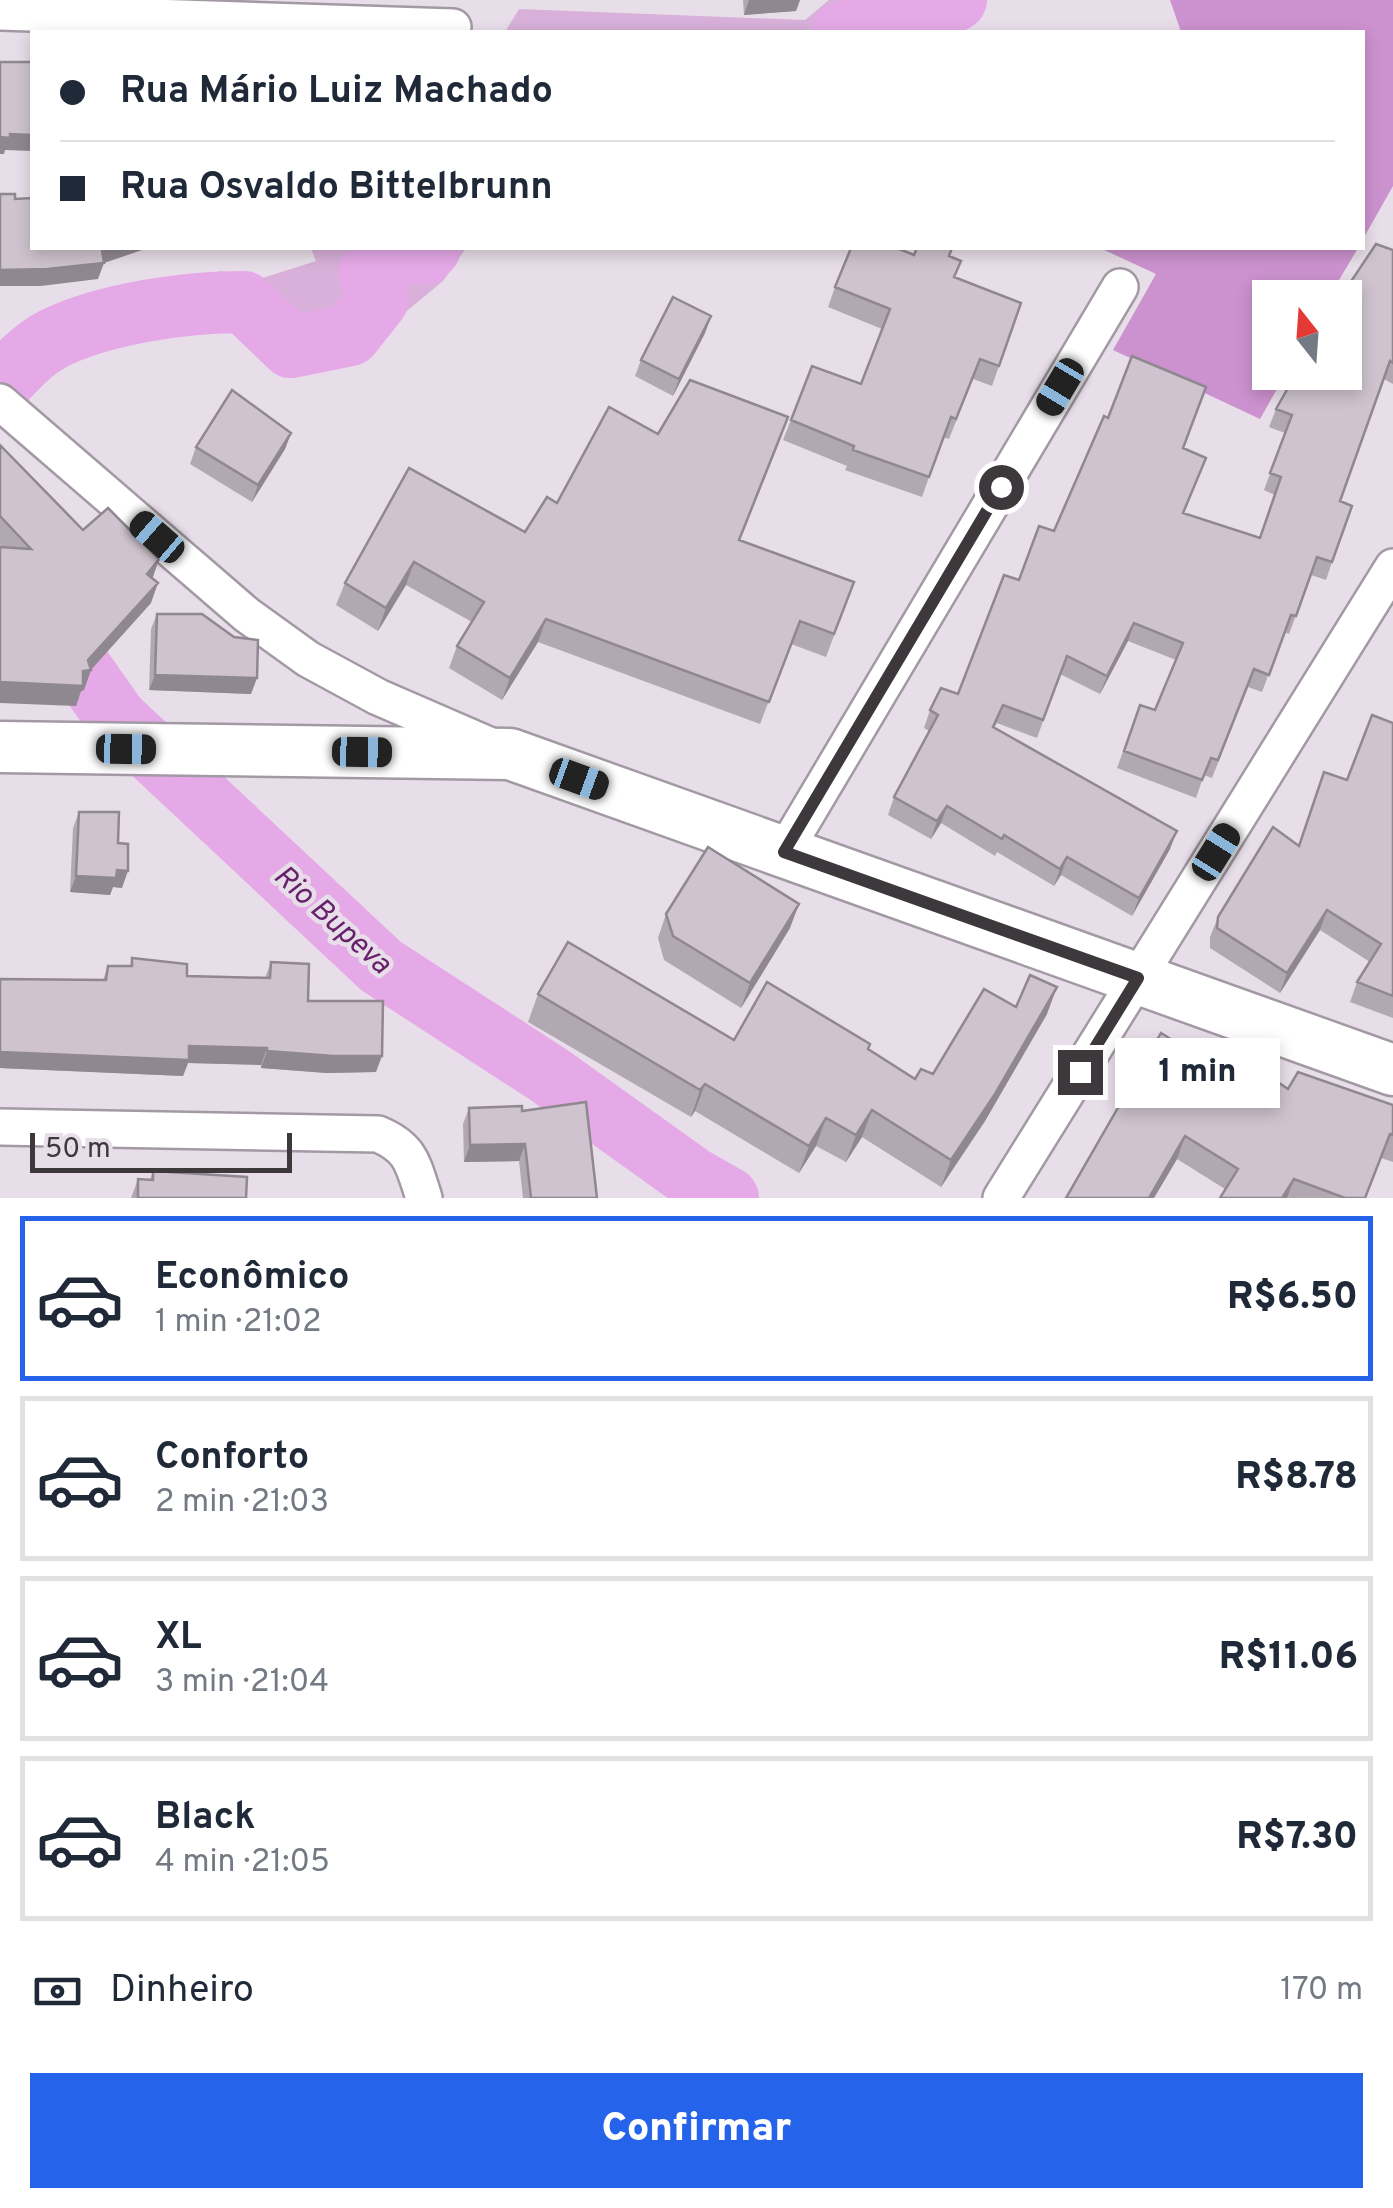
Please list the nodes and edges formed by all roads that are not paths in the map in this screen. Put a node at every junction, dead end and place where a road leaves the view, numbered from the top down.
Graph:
1 (0, 12) edge
2 (453, 27) dead end
3 (1120, 286) dead end
4 (3, 405) edge
5 (1393, 567) edge
6 (0, 748) edge
7 (510, 754) junction
8 (784, 852) junction
9 (1138, 978) junction
10 (1393, 1070) edge
11 (0, 1127) edge
12 (424, 1198) edge
13 (1002, 1198) edge

1 - 2 street
3 - 8 street
4 - 7 street
5 - 9 street
6 - 7 main road
7 - 8 main road
8 - 9 main road
9 - 10 main road
9 - 13 street
11 - 12 street

